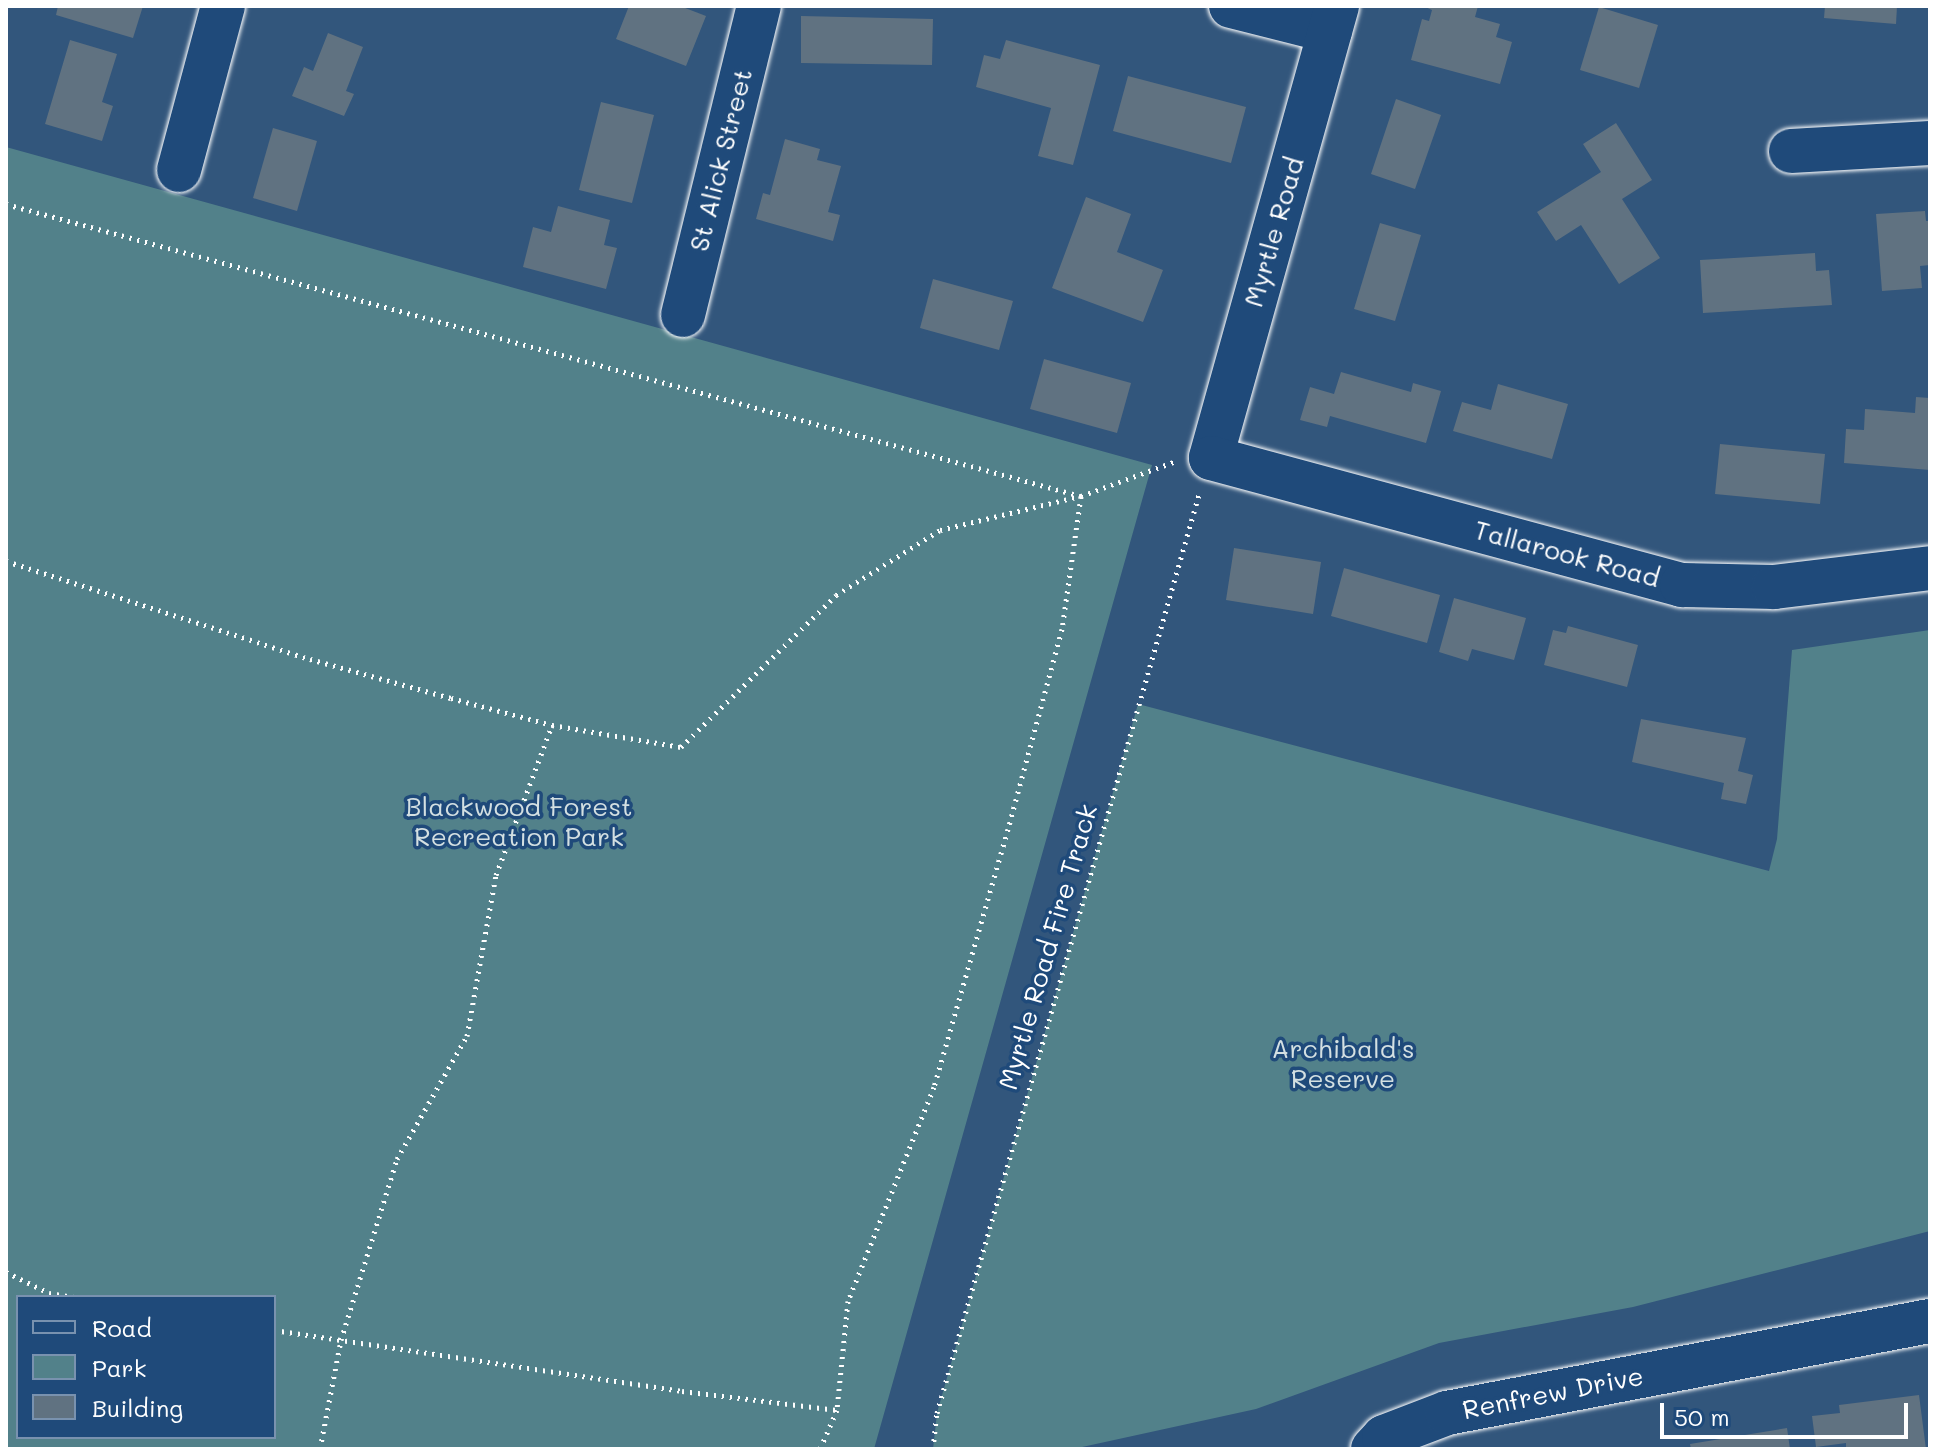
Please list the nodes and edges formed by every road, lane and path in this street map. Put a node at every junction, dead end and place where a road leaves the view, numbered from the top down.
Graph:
1 (223, 6) edge
2 (759, 6) edge
3 (1231, 6) edge
4 (1334, 19) edge
5 (1930, 143) edge
6 (1791, 151) dead end
7 (179, 170) dead end
8 (6, 204) edge
9 (683, 315) dead end
10 (1211, 458) junction
11 (1081, 496) junction
12 (6, 561) edge
13 (1930, 568) edge
14 (552, 725) junction
15 (6, 1272) edge
16 (62, 1295) edge
17 (1930, 1321) edge
18 (276, 1330) edge
19 (341, 1340) junction
20 (837, 1410) junction
21 (320, 1449) edge
22 (820, 1449) edge
23 (933, 1449) edge
24 (1373, 1449) edge

1 - 7 street
2 - 9 street, St Alick Street
3 - 4 street
4 - 10 street, Myrtle Road
5 - 6 street
8 - 11 path
10 - 11 path
10 - 13 street, Tallarook Road
10 - 23 path, Myrtle Road Fire Track
11 - 14 path
11 - 20 path
12 - 14 path
14 - 19 path
15 - 16 path
17 - 24 street, Renfrew Drive
18 - 19 path
19 - 20 path
19 - 21 path
20 - 22 path

